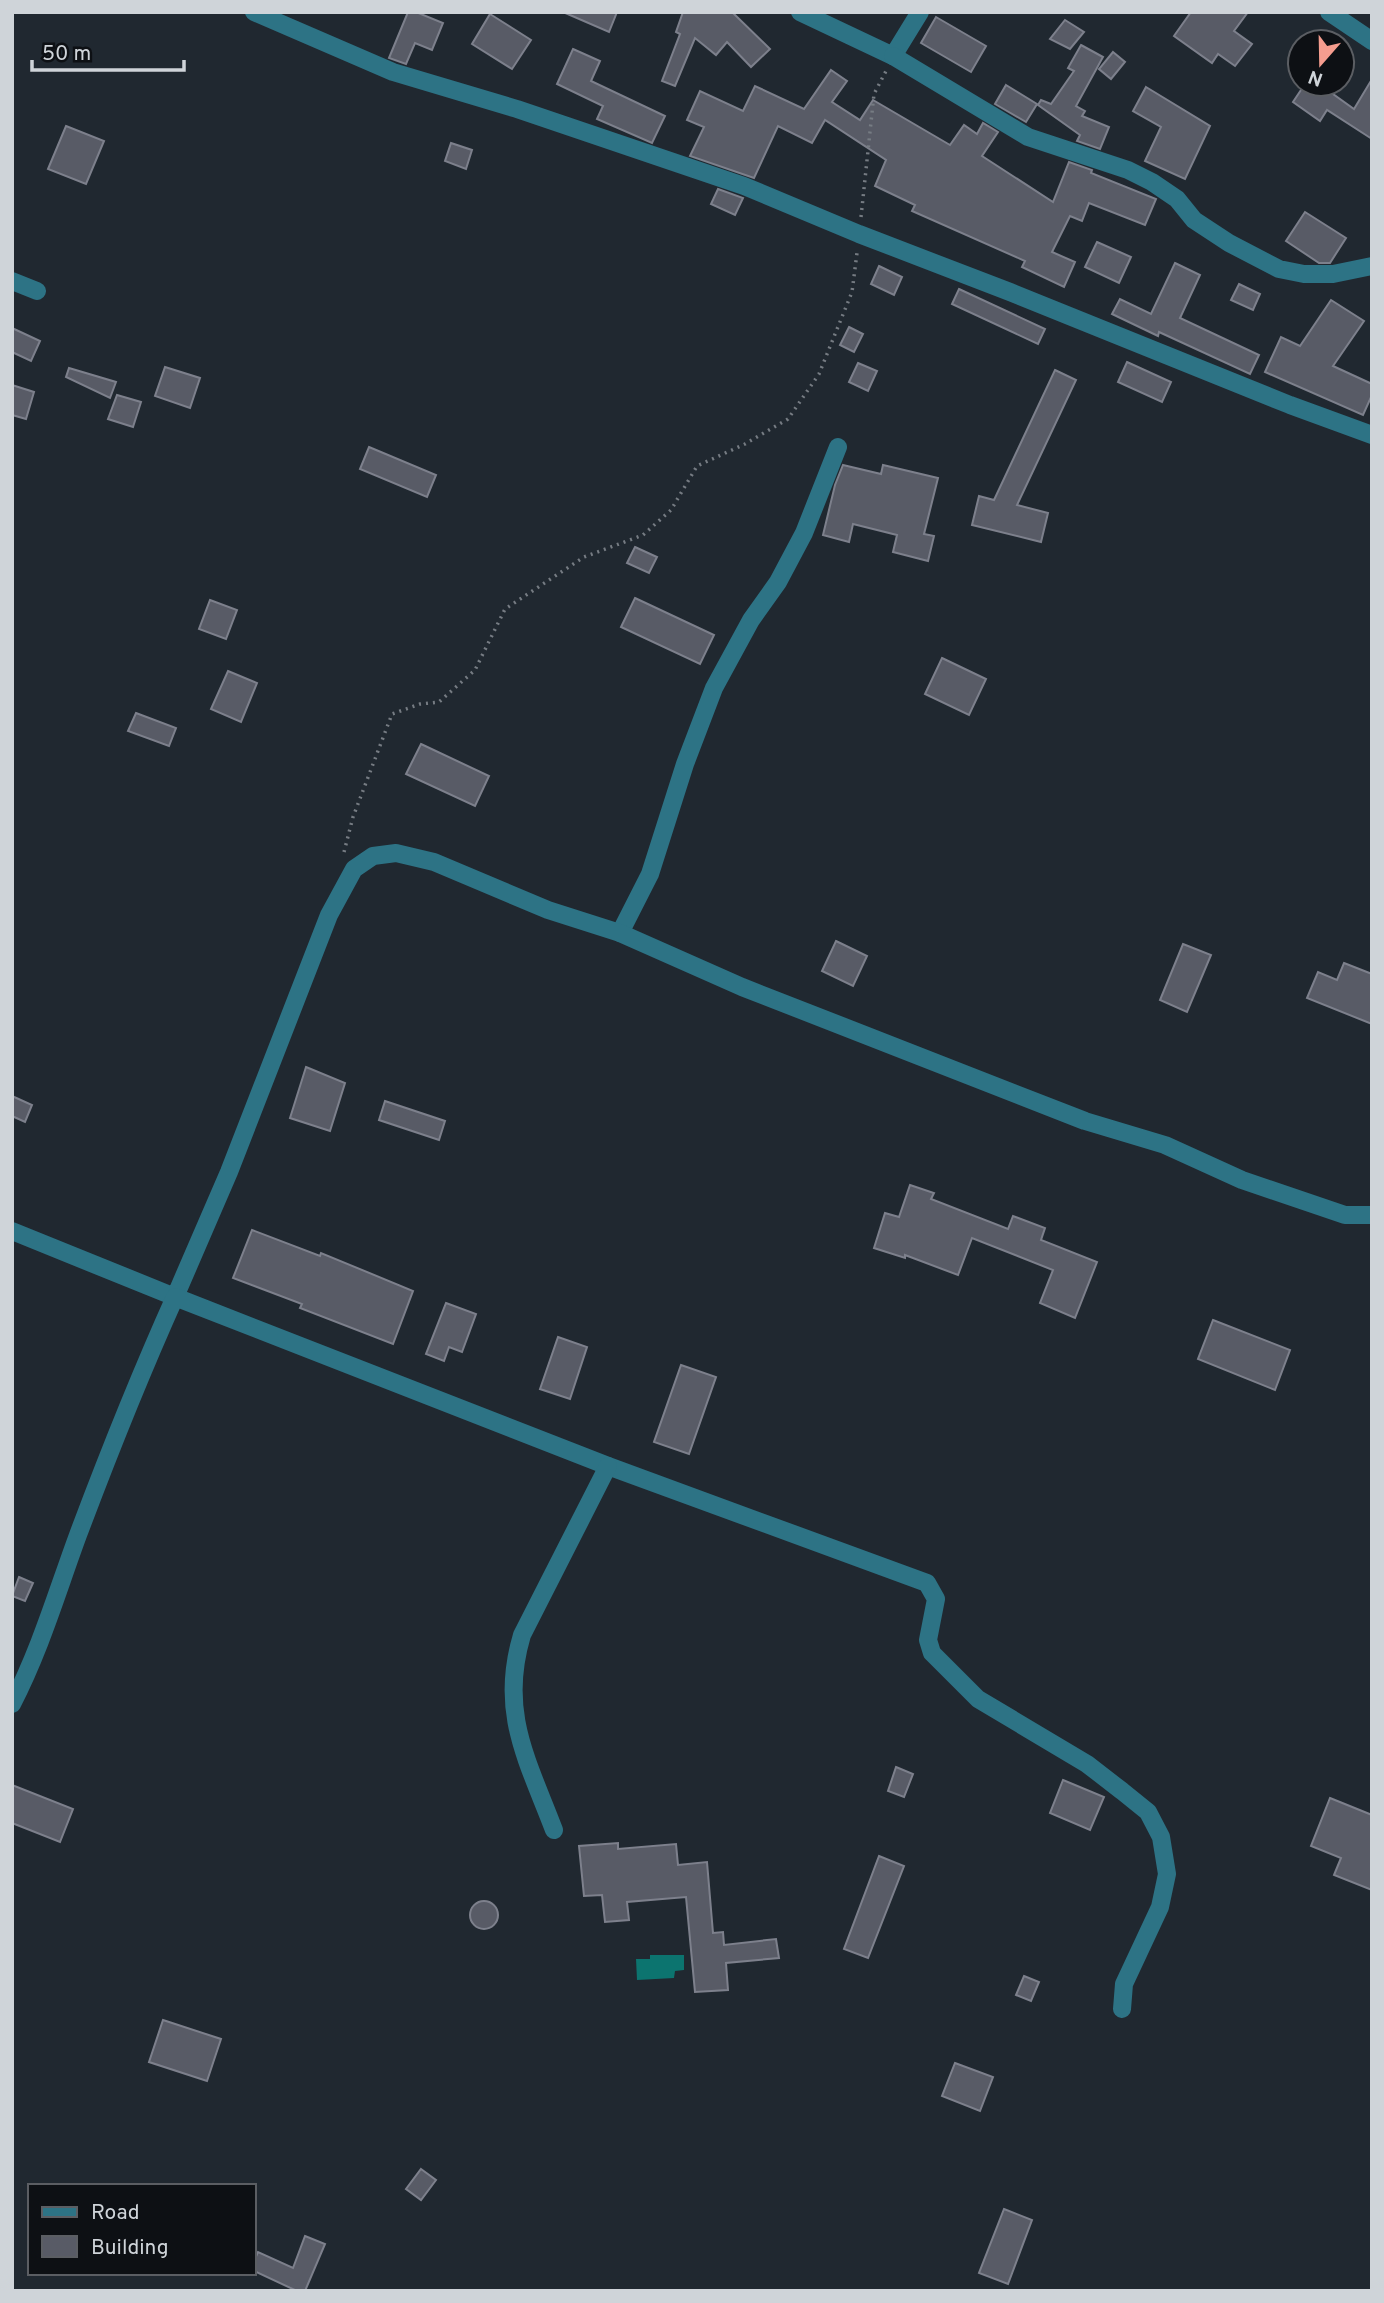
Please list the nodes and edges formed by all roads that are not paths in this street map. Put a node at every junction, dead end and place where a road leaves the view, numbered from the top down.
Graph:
1 (254, 12) edge
2 (800, 12) edge
3 (920, 12) edge
4 (1329, 12) edge
5 (1372, 41) edge
6 (893, 57) junction
7 (1372, 266) edge
8 (12, 281) edge
9 (37, 292) dead end
10 (1372, 435) edge
11 (838, 447) dead end
12 (620, 933) junction
13 (1372, 1215) edge
14 (12, 1231) edge
15 (175, 1297) junction
16 (608, 1466) junction
17 (12, 1704) edge
18 (554, 1830) dead end
19 (1122, 2009) dead end

1 - 10 street
2 - 6 street
3 - 6 street
4 - 5 street
6 - 7 street
8 - 9 street
11 - 12 street
12 - 13 street
12 - 15 street
14 - 15 street
15 - 16 street
15 - 17 street
16 - 18 street
16 - 19 street

